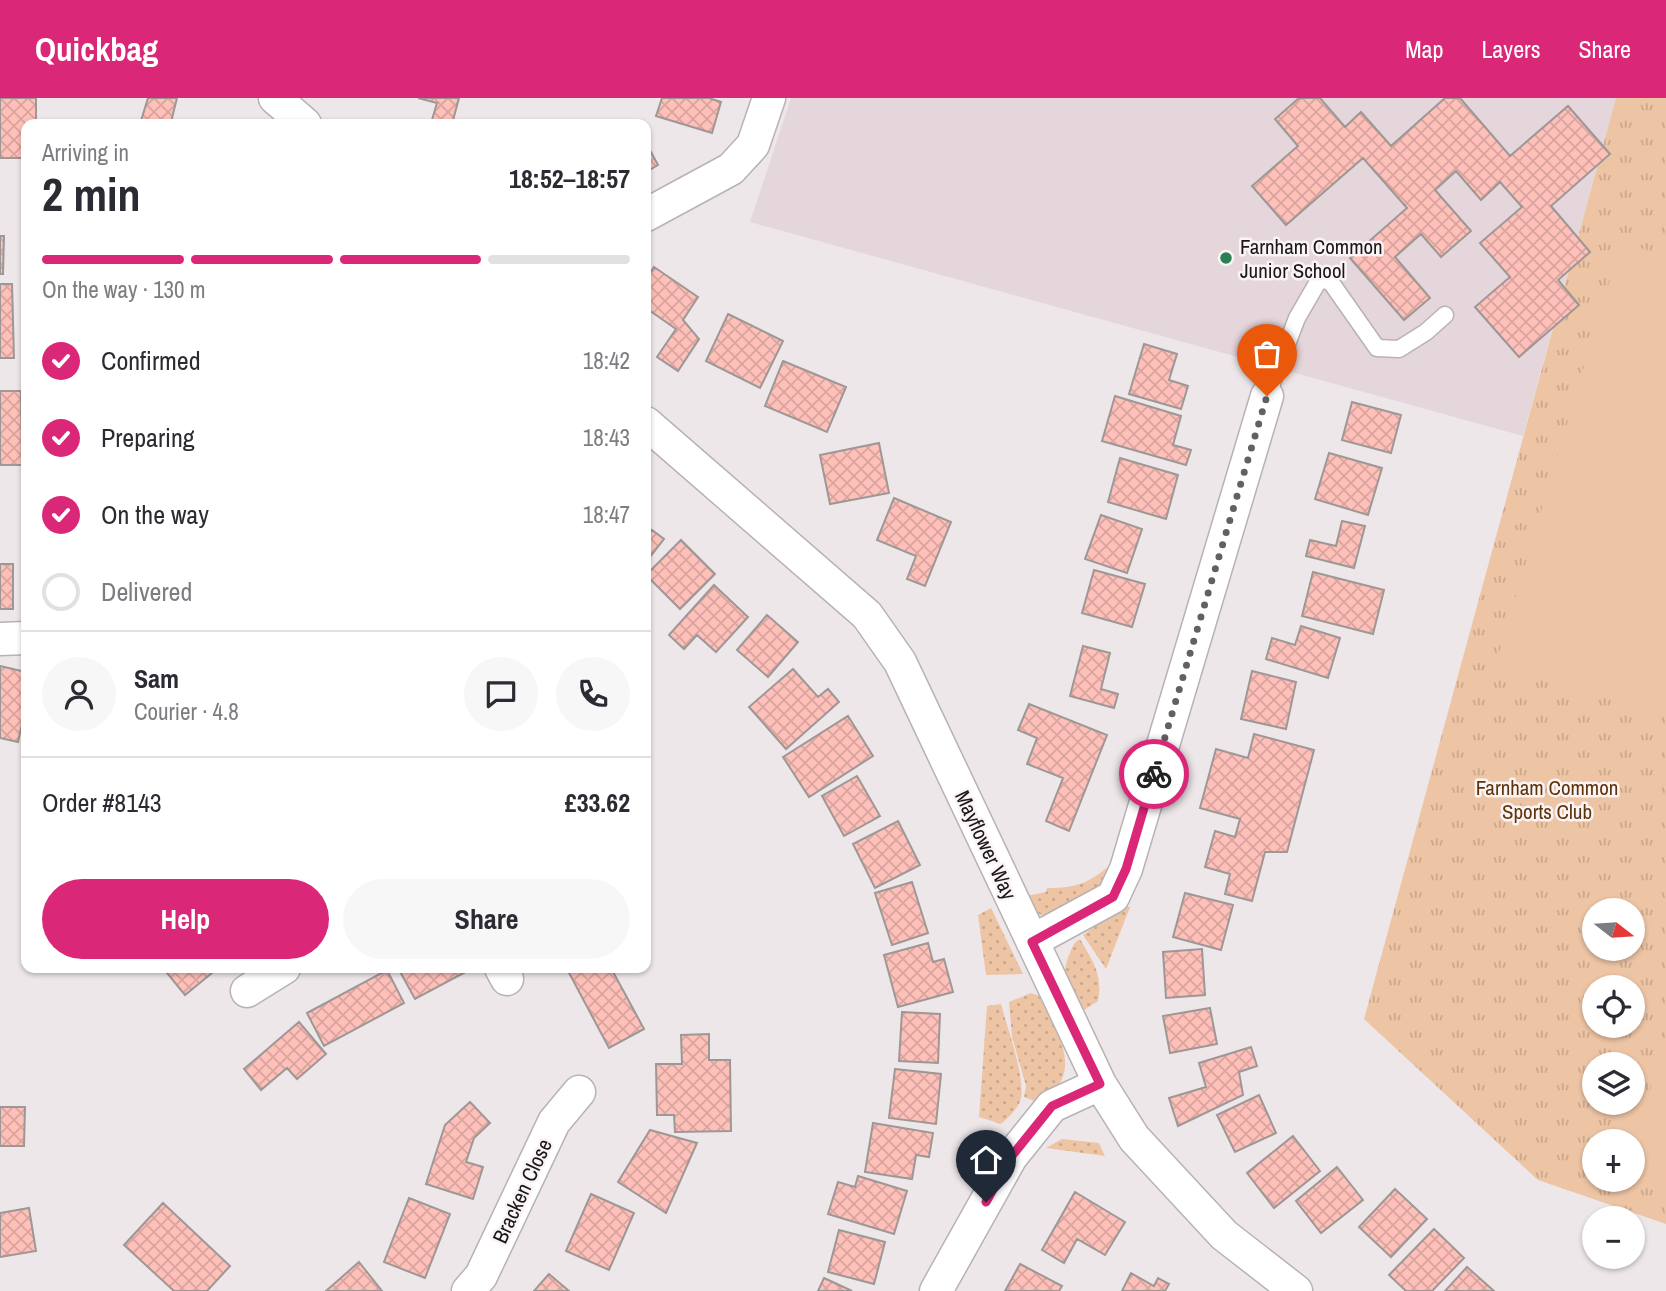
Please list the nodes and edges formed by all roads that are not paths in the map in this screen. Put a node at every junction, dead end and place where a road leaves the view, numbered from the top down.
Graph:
1 (275, 98) edge
2 (769, 98) edge
3 (299, 119) edge
4 (651, 212) edge
5 (1445, 315) dead end
6 (1267, 396) joint
7 (651, 427) edge
8 (21, 638) edge
9 (0, 639) edge
10 (1032, 942) junction
11 (276, 973) edge
12 (247, 991) dead end
13 (1100, 1084) junction
14 (579, 1092) dead end
15 (468, 1291) edge
16 (936, 1291) edge
17 (1296, 1291) edge

1 - 3 street
2 - 4 street
5 - 6 lane
6 - 10 street
7 - 10 street, Mayflower Way
8 - 9 street
10 - 13 street, Mayflower Way
11 - 12 street
13 - 16 street
13 - 17 street, Mayflower Way
14 - 15 street, Bracken Close

